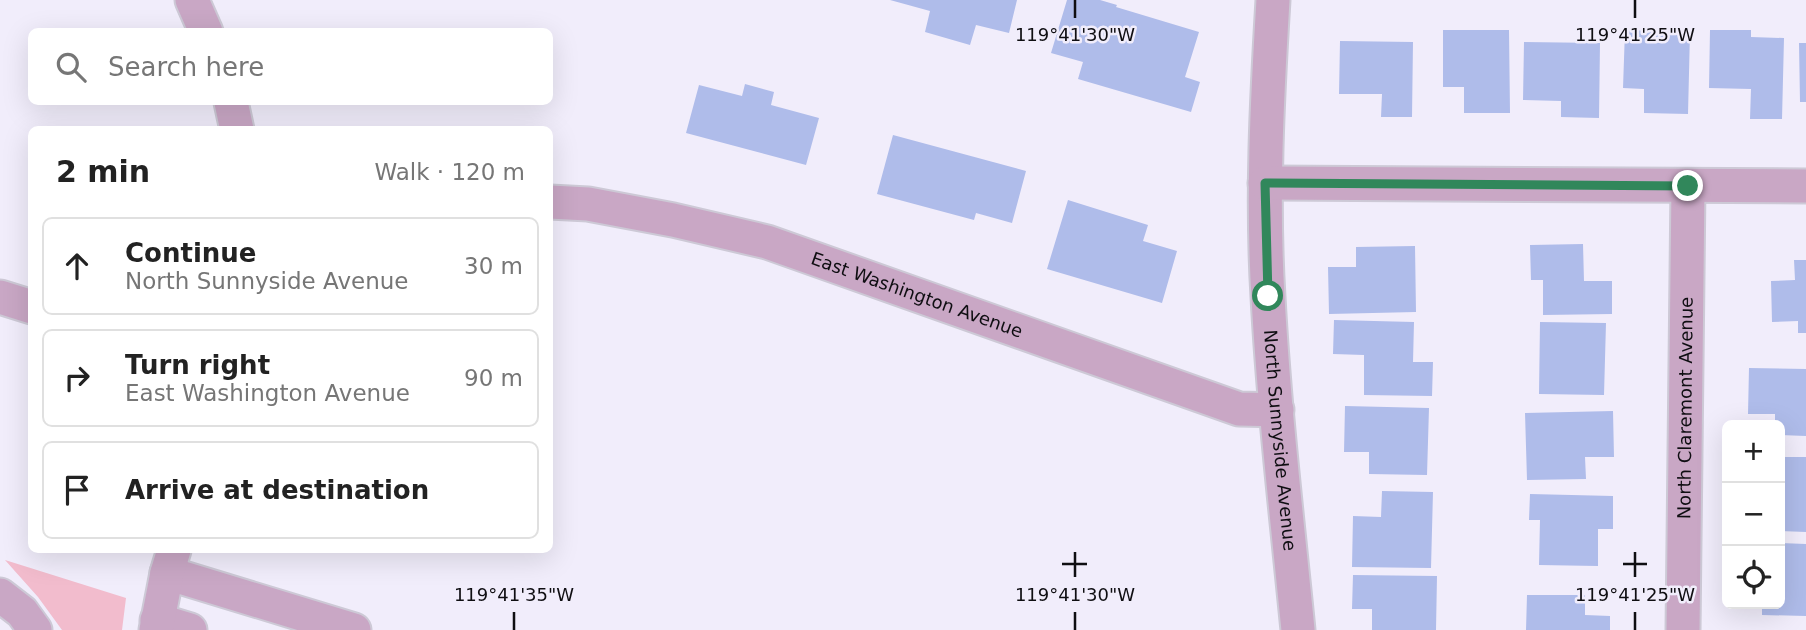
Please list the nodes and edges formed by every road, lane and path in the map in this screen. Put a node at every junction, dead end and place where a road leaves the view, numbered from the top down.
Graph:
1 (192, 0) edge
2 (1273, 0) edge
3 (204, 28) edge
4 (232, 105) edge
5 (236, 126) edge
6 (1265, 183) junction
7 (1688, 186) junction
8 (1806, 186) edge
9 (553, 202) edge
10 (0, 297) edge
11 (28, 306) edge
12 (1277, 410) junction
13 (170, 561) edge
14 (0, 595) edge
15 (157, 625) edge
16 (35, 630) edge
17 (190, 630) edge
18 (354, 630) edge
19 (1298, 630) edge
20 (1683, 630) edge

1 - 3 street
2 - 6 street, North Sunnyside Avenue
4 - 5 street
6 - 7 street
6 - 12 street, North Sunnyside Avenue
7 - 8 street
7 - 20 street, North Claremont Avenue
9 - 12 street, East Washington Avenue
10 - 11 street
12 - 19 street, North Sunnyside Avenue
13 - 15 street
13 - 18 street
14 - 16 street
15 - 17 street

